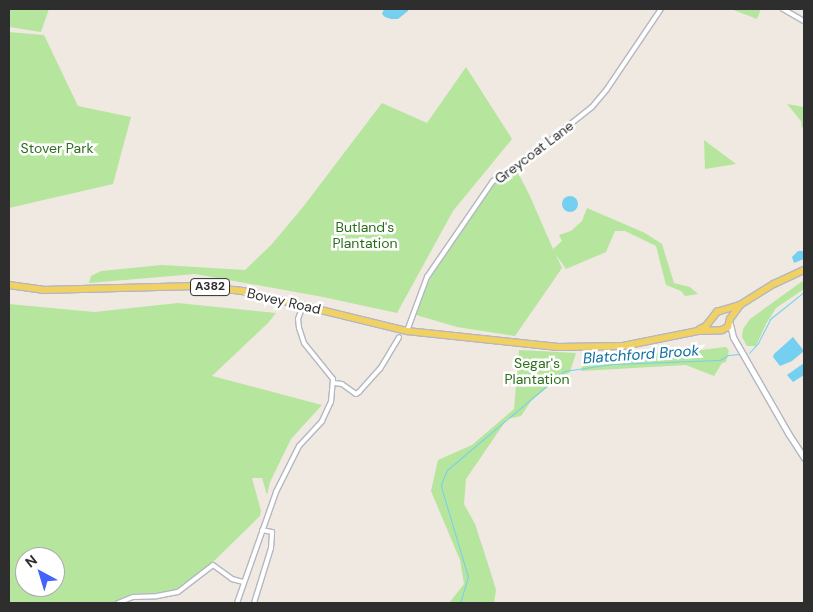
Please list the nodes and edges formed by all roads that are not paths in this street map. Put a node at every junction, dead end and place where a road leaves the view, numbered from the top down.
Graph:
1 (661, 9) edge
2 (783, 9) edge
3 (804, 21) edge
4 (804, 270) edge
5 (9, 285) edge
6 (303, 305) junction
7 (740, 305) junction
8 (724, 312) junction
9 (712, 320) junction
10 (730, 322) junction
11 (716, 329) junction
12 (723, 330) junction
13 (407, 331) junction
14 (698, 331) junction
15 (399, 337) dead end
16 (733, 337) junction
17 (334, 383) junction
18 (804, 458) edge
19 (262, 530) junction
20 (243, 582) junction
21 (118, 603) edge
22 (237, 603) edge
23 (254, 603) edge

1 - 13 street, Greycoat Lane
2 - 3 street
4 - 7 main road
5 - 6 main road, Bovey Road / A382
6 - 13 main road, Bovey Road / A382
6 - 17 street
7 - 8 main road
7 - 10 main road
8 - 9 main road
8 - 10 main road
9 - 11 main road
9 - 14 main road, A382
10 - 12 main road
10 - 16 street
11 - 12 main road
11 - 14 main road, A382
12 - 16 street
13 - 14 main road, A382
15 - 17 street
16 - 18 street
17 - 19 street
19 - 20 street
19 - 23 street
20 - 21 street
20 - 22 street

